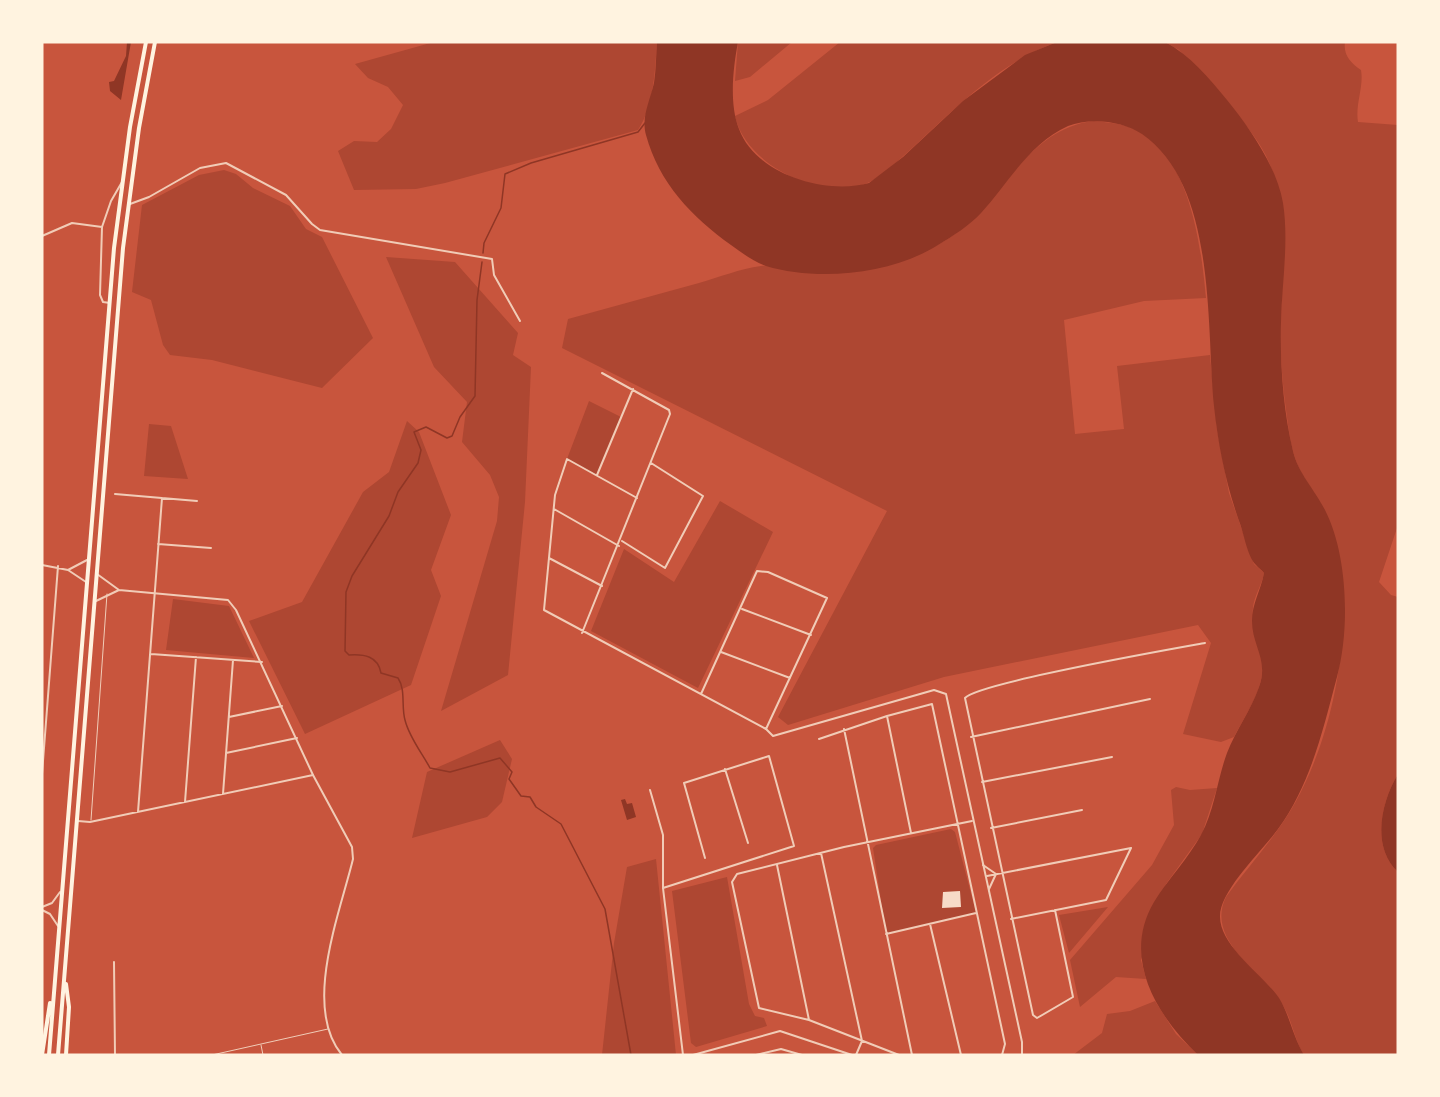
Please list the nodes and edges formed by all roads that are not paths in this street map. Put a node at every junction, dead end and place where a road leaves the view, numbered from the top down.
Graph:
1 (146, 42) edge
2 (155, 42) edge
3 (122, 182) junction
4 (128, 204) junction
5 (102, 227) junction
6 (42, 236) edge
7 (110, 303) junction
8 (520, 321) dead end
9 (602, 374) dead end
10 (633, 389) junction
11 (651, 463) junction
12 (597, 476) junction
13 (115, 494) dead end
14 (162, 498) junction
15 (637, 498) junction
16 (197, 501) dead end
17 (553, 508) junction
18 (621, 540) junction
19 (158, 544) junction
20 (619, 546) junction
21 (211, 548) dead end
22 (548, 557) junction
23 (87, 560) junction
24 (42, 565) edge
25 (58, 566) junction
26 (68, 570) junction
27 (96, 573) junction
28 (86, 582) junction
29 (602, 586) junction
30 (119, 590) junction
31 (154, 593) junction
32 (107, 594) junction
33 (94, 602) junction
34 (742, 609) junction
35 (582, 633) junction
36 (811, 635) junction
37 (1205, 643) dead end
38 (721, 652) junction
39 (150, 654) junction
40 (196, 657) junction
41 (233, 660) junction
42 (262, 662) junction
43 (790, 678) junction
44 (701, 694) junction
45 (1150, 699) dead end
46 (282, 706) junction
47 (887, 716) junction
48 (229, 717) junction
49 (766, 729) junction
50 (844, 729) junction
51 (971, 737) junction
52 (297, 738) junction
53 (819, 739) dead end
54 (226, 754) junction
55 (1112, 757) dead end
56 (724, 768) junction
57 (42, 774) edge
58 (313, 775) junction
59 (981, 783) junction
60 (650, 790) dead end
61 (223, 794) junction
62 (185, 802) junction
63 (1082, 810) dead end
64 (138, 812) junction
65 (77, 821) junction
66 (972, 821) junction
67 (90, 822) junction
68 (956, 824) junction
69 (991, 828) junction
70 (911, 833) junction
71 (868, 842) junction
72 (748, 843) dead end
73 (821, 853) junction
74 (705, 858) dead end
75 (777, 864) junction
76 (982, 865) junction
77 (1001, 873) junction
78 (996, 874) junction
79 (985, 876) junction
80 (63, 887) junction
81 (663, 888) junction
82 (988, 891) junction
83 (42, 908) edge
84 (1055, 910) junction
85 (976, 913) junction
86 (1011, 919) junction
87 (930, 924) junction
88 (59, 929) junction
89 (886, 934) junction
90 (114, 962) dead end
91 (65, 977) junction
92 (54, 989) junction
93 (809, 1020) junction
94 (329, 1029) junction
95 (862, 1041) junction
96 (261, 1044) junction
97 (42, 1055) edge
98 (49, 1055) edge
99 (58, 1055) edge
100 (66, 1055) edge
101 (115, 1055) edge
102 (212, 1055) edge
103 (263, 1055) edge
104 (342, 1055) edge
105 (683, 1055) edge
106 (693, 1055) edge
107 (756, 1055) edge
108 (802, 1055) edge
109 (854, 1055) edge
110 (899, 1055) edge
111 (912, 1055) edge
112 (961, 1055) edge
113 (1002, 1055) edge
114 (1022, 1055) edge

1 - 3 highway
2 - 4 highway
3 - 5 street
3 - 7 highway
4 - 8 street
4 - 27 highway
5 - 6 street
5 - 7 street
7 - 23 highway
9 - 10 street
10 - 11 street
10 - 12 street
11 - 15 street
11 - 18 street
12 - 15 street
12 - 17 street
13 - 14 street
14 - 16 street
14 - 19 street
15 - 18 street
17 - 20 street
17 - 22 street
18 - 20 street
19 - 21 street
19 - 31 street
20 - 29 street
22 - 29 street
22 - 35 street
23 - 26 street
23 - 28 highway
24 - 25 street
25 - 26 street
25 - 57 street
26 - 28 street
27 - 30 street
27 - 33 highway
28 - 80 highway
29 - 35 street
30 - 31 street
30 - 32 street
31 - 39 street
31 - 42 street
32 - 33 street
32 - 67 lane
33 - 65 highway
34 - 36 street
34 - 36 street
34 - 38 street
35 - 44 street
36 - 43 street
37 - 51 street
38 - 43 street
38 - 44 street
39 - 40 street
39 - 64 street
40 - 41 street
40 - 62 street
41 - 42 street
41 - 48 street
42 - 46 street
43 - 49 street
44 - 49 street
45 - 51 street
46 - 48 street
46 - 52 street
47 - 50 street
47 - 68 street
47 - 70 street
48 - 54 street
49 - 66 street
50 - 53 street
50 - 71 street
51 - 59 street
52 - 54 street
52 - 58 street
54 - 61 street
55 - 59 street
56 - 72 street
56 - 74 street
56 - 81 street
58 - 61 street
58 - 94 street
59 - 69 street
60 - 81 street
61 - 62 street
62 - 64 street
63 - 69 street
64 - 67 street
65 - 67 street
65 - 91 highway
66 - 68 street
66 - 76 street
68 - 70 street
68 - 85 street
69 - 77 street
70 - 71 street
71 - 73 street
71 - 89 street
73 - 75 street
73 - 95 street
75 - 93 street
75 - 93 street
76 - 78 street
76 - 79 street
77 - 78 street
77 - 84 street
77 - 86 street
78 - 79 street
78 - 82 street
79 - 82 street
80 - 83 street
80 - 88 highway
81 - 105 street
82 - 114 street
83 - 88 street
84 - 86 street
84 - 86 street
85 - 87 street
85 - 113 street
87 - 89 street
87 - 112 street
88 - 92 highway
89 - 111 street
90 - 101 street
91 - 99 highway
91 - 100 highway
92 - 97 highway
92 - 98 highway
93 - 95 street
94 - 96 lane
94 - 104 street
95 - 109 street
95 - 110 street
96 - 102 lane
96 - 103 lane
106 - 109 street
107 - 108 street

